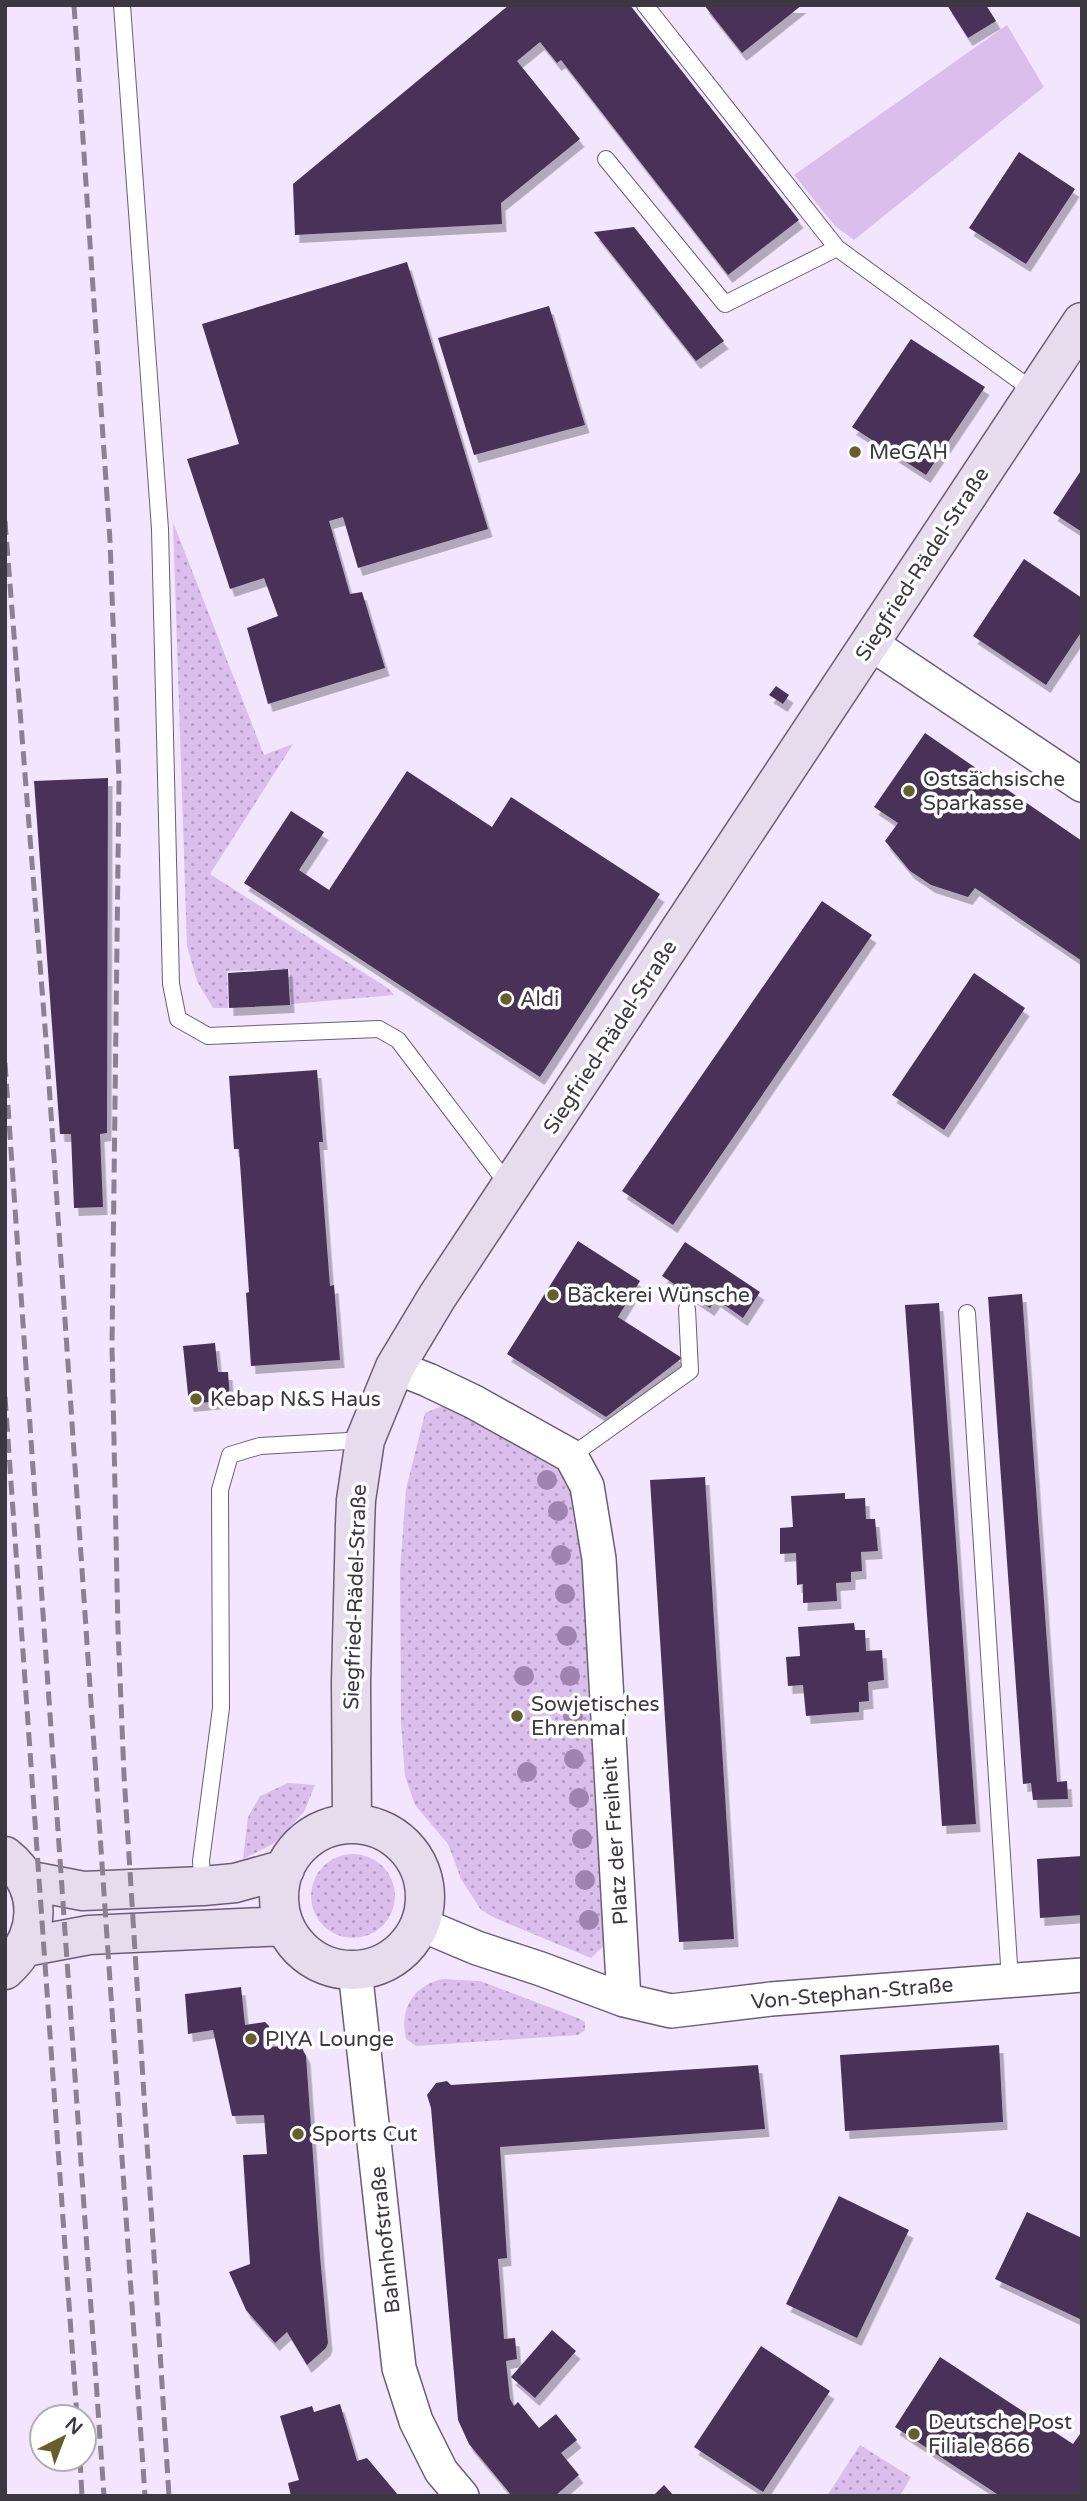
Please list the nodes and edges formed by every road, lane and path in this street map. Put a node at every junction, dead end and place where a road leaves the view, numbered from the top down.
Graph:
1 (122, 5) edge
2 (645, 5) edge
3 (606, 159) dead end
4 (837, 248) junction
5 (1072, 343) edge
6 (1035, 392) junction
7 (870, 643) junction
8 (1082, 785) edge
9 (511, 1188) junction
10 (687, 1309) dead end
11 (967, 1313) dead end
12 (395, 1367) junction
13 (365, 1440) junction
14 (571, 1456) junction
15 (352, 1824) junction
16 (16, 1868) edge
17 (285, 1869) junction
18 (203, 1886) junction
19 (420, 1924) junction
20 (285, 1926) junction
21 (15, 1958) edge
22 (355, 1970) junction
23 (1082, 1975) edge
24 (1010, 1980) junction
25 (624, 2000) junction
26 (462, 2496) edge

1 - 9 lane
2 - 4 lane
3 - 4 lane
4 - 6 lane
5 - 6 street, Siegfried-Rädel-Straße
6 - 7 street, Siegfried-Rädel-Straße
7 - 8 street
7 - 9 street, Siegfried-Rädel-Straße
9 - 12 street, Siegfried-Rädel-Straße
10 - 14 lane
11 - 24 lane
12 - 13 street, Siegfried-Rädel-Straße
12 - 14 street
13 - 15 street, Siegfried-Rädel-Straße
13 - 18 lane
14 - 25 street, Platz der Freiheit
15 - 17 street
15 - 19 street
16 - 18 street
16 - 21 street
17 - 18 street
17 - 20 street
19 - 22 street
19 - 25 street
20 - 21 street
20 - 22 street
22 - 26 street, Bahnhofstraße
23 - 24 street, Von-Stephan-Straße
24 - 25 street, Von-Stephan-Straße

